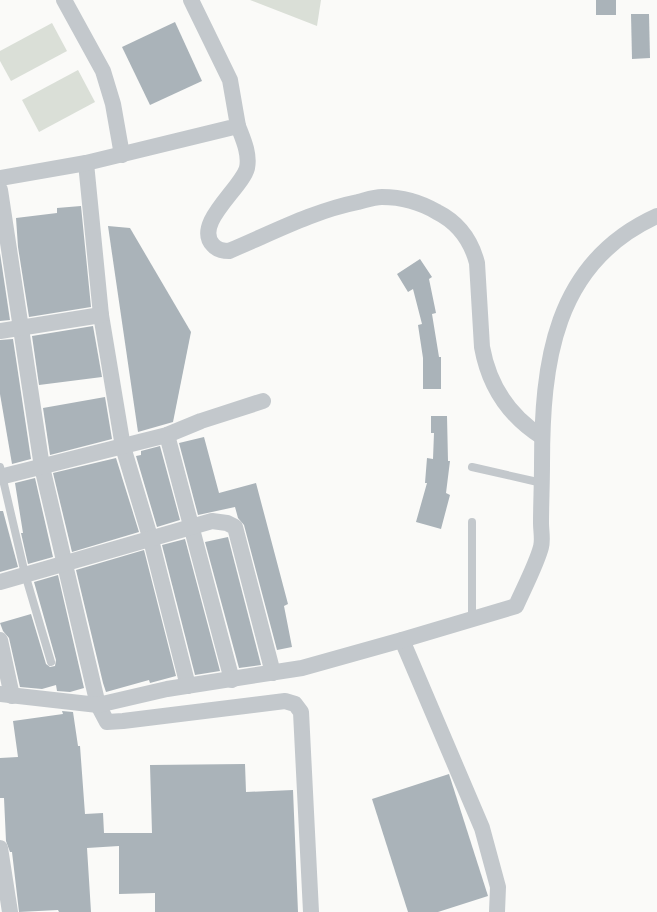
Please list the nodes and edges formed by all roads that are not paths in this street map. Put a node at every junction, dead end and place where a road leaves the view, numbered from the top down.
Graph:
1 (64, 0) edge
2 (191, 0) edge
3 (238, 126) junction
4 (122, 155) junction
5 (86, 163) junction
6 (0, 178) edge
7 (0, 190) edge
8 (657, 216) edge
9 (101, 315) junction
10 (21, 327) junction
11 (0, 331) edge
12 (263, 401) dead end
13 (167, 436) junction
14 (542, 437) junction
15 (123, 446) junction
16 (42, 467) junction
17 (472, 467) dead end
18 (0, 473) edge
19 (542, 483) junction
20 (472, 522) dead end
21 (192, 527) junction
22 (151, 540) junction
23 (66, 563) junction
24 (25, 574) junction
25 (0, 582) edge
26 (472, 619) junction
27 (0, 640) edge
28 (402, 640) junction
29 (51, 662) dead end
30 (273, 673) junction
31 (232, 680) junction
32 (188, 686) junction
33 (6, 695) edge
34 (98, 705) junction
35 (0, 848) edge
36 (10, 912) edge
37 (311, 912) edge
38 (496, 912) edge

1 - 4 street
2 - 3 street
3 - 4 street
3 - 14 street
4 - 5 street
5 - 6 street
5 - 9 street
7 - 10 street
8 - 14 street
9 - 10 street
9 - 15 street
10 - 11 street
10 - 16 street
12 - 13 street
13 - 15 street
13 - 21 street
14 - 19 street
15 - 16 street
15 - 22 street
16 - 18 street
16 - 23 street
17 - 19 lane
18 - 24 lane
19 - 26 street
20 - 26 lane
21 - 22 street
21 - 30 street
21 - 31 street
22 - 23 street
22 - 32 street
23 - 24 street
23 - 34 street
24 - 25 street
24 - 29 lane
26 - 28 street
27 - 33 street
28 - 30 street
28 - 38 street
30 - 31 street
31 - 32 street
32 - 34 street
33 - 34 street
34 - 37 street
35 - 36 street

